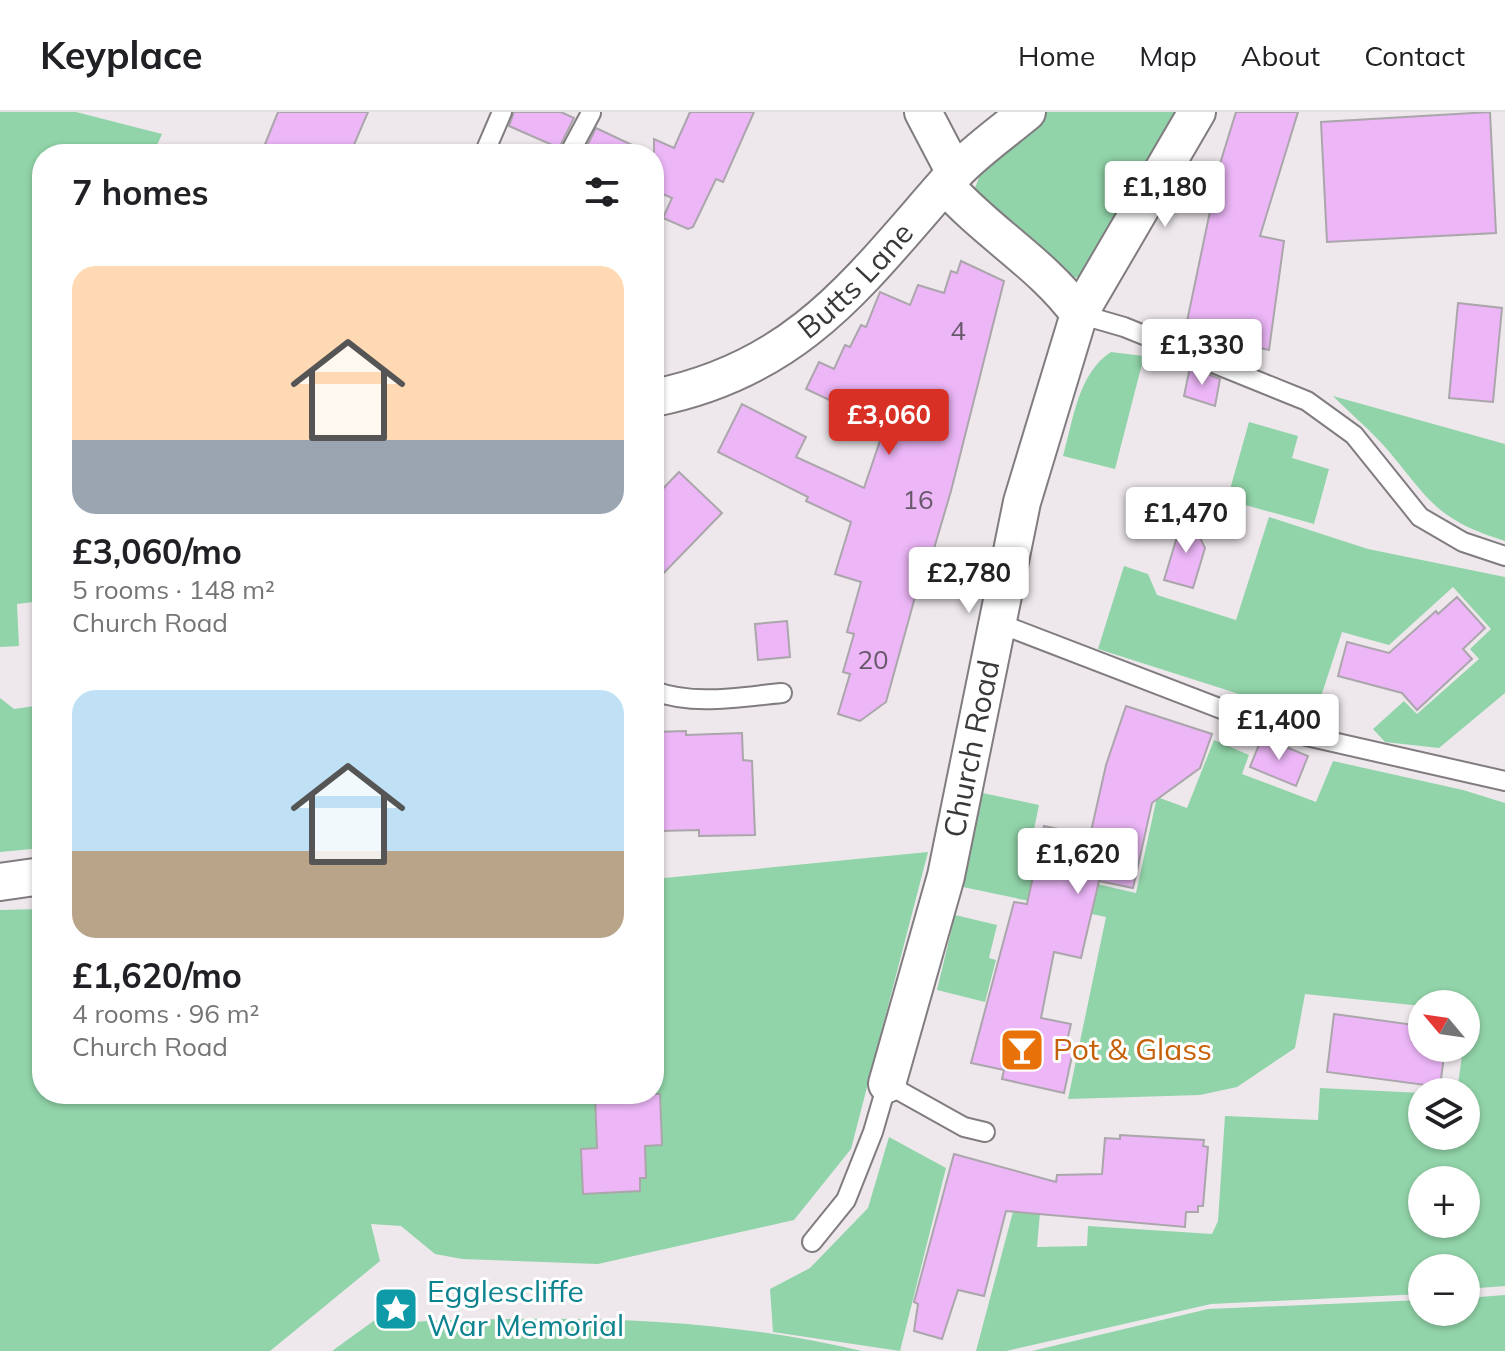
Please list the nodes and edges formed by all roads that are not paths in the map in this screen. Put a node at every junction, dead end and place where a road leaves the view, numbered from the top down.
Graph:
1 (502, 112) edge
2 (923, 112) edge
3 (1027, 112) edge
4 (1197, 112) edge
5 (591, 113) edge
6 (488, 144) edge
7 (574, 144) edge
8 (950, 179) junction
9 (1079, 314) junction
10 (664, 396) edge
11 (1505, 556) edge
12 (998, 623) junction
13 (782, 693) dead end
14 (664, 695) edge
15 (1505, 781) edge
16 (32, 877) edge
17 (0, 882) edge
18 (887, 1084) junction
19 (985, 1132) dead end
20 (812, 1242) dead end

1 - 6 lane
2 - 8 street
3 - 8 street, Butts Lane
4 - 9 street, Church Road
5 - 7 lane
8 - 9 street
8 - 10 street, Butts Lane
9 - 11 lane
9 - 12 street, Church Road
12 - 15 lane
12 - 18 street, Church Road
13 - 14 lane
16 - 17 street
18 - 19 lane
18 - 20 lane

